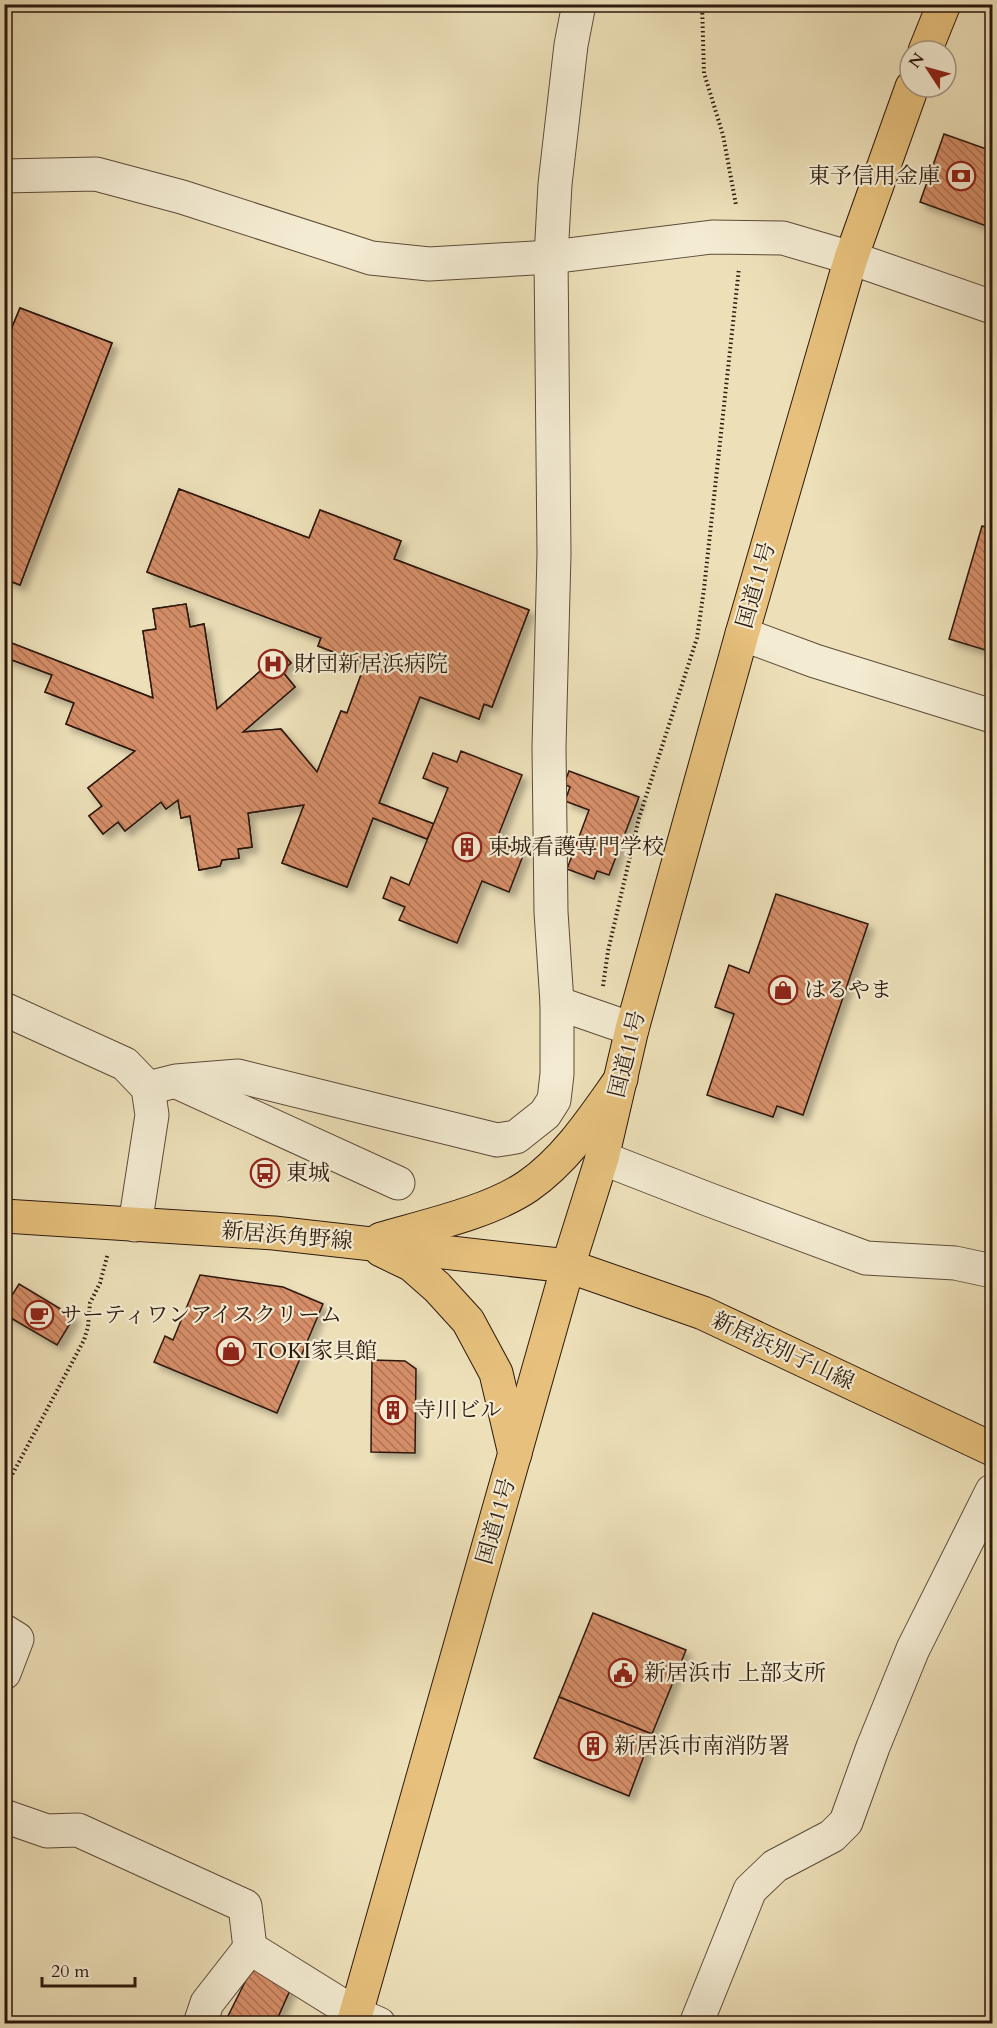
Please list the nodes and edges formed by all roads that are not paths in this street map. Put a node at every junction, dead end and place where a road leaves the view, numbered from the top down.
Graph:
1 (579, 4) edge
2 (944, 4) edge
3 (930, 39) edge
4 (908, 99) edge
5 (4, 176) edge
6 (551, 257) junction
7 (851, 258) junction
8 (993, 307) edge
9 (742, 634) junction
10 (993, 716) edge
11 (557, 1003) junction
12 (4, 1009) edge
13 (632, 1029) junction
14 (621, 1078) junction
15 (162, 1085) junction
16 (602, 1158) junction
17 (398, 1183) dead end
18 (4, 1216) edge
19 (124, 1225) junction
20 (368, 1244) junction
21 (568, 1266) junction
22 (993, 1270) edge
23 (993, 1449) edge
24 (515, 1454) junction
25 (993, 1491) edge
26 (4, 1631) edge
27 (4, 1673) edge
28 (4, 1816) edge
29 (250, 1948) junction
30 (363, 2020) edge
31 (200, 2024) edge
32 (696, 2024) edge

1 - 6 street
2 - 3 main road
4 - 7 main road, 国道11号
5 - 6 street
6 - 7 street
6 - 11 street
7 - 8 street
7 - 9 main road, 国道11号
9 - 10 street
9 - 13 main road, 国道11号
11 - 13 street
11 - 15 street
12 - 15 street
13 - 14 main road, 国道11号
14 - 16 main road, 国道11号
14 - 20 main road
15 - 17 street
15 - 19 street
16 - 21 main road, 国道11号
16 - 22 street
18 - 19 main road, 新居浜角野線
19 - 20 main road, 新居浜角野線
20 - 21 main road, 新居浜角野線
20 - 24 main road
21 - 23 main road, 新居浜別子山線
21 - 24 main road, 国道11号
24 - 30 main road, 国道11号
25 - 32 street
26 - 27 street
28 - 29 street
29 - 30 street
29 - 31 street

